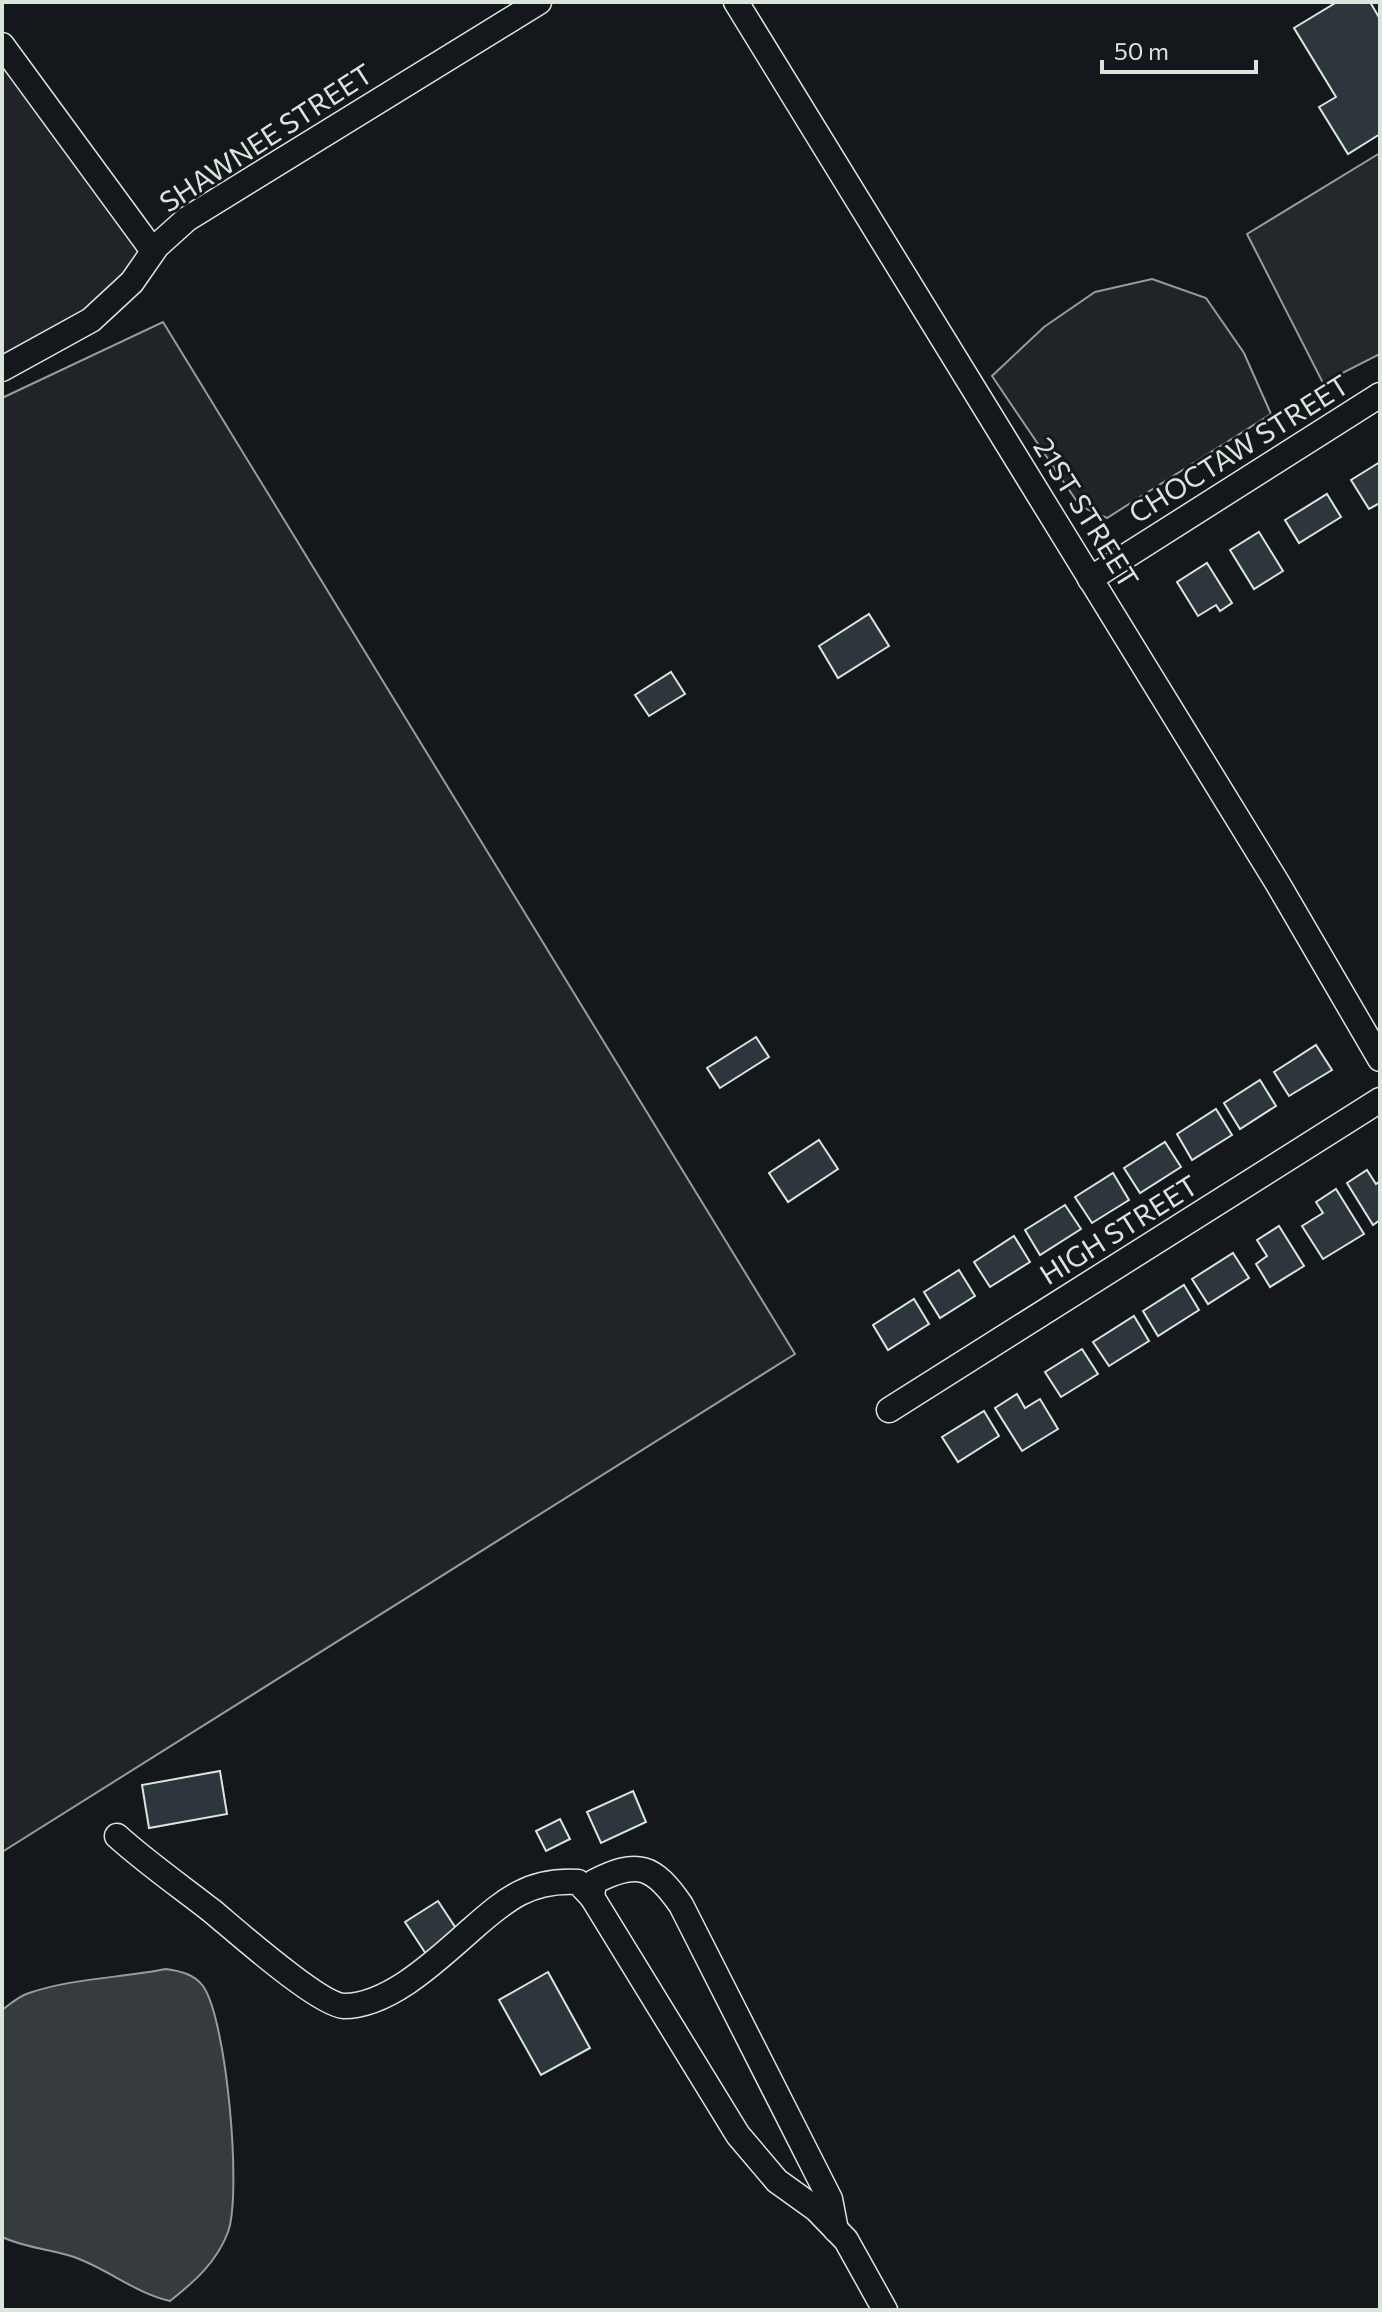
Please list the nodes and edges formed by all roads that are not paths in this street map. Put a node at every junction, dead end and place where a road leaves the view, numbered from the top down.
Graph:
1 (539, 2) edge
2 (736, 2) edge
3 (2, 45) edge
4 (153, 251) junction
5 (2, 369) edge
6 (1380, 395) edge
7 (1090, 579) junction
8 (1380, 1059) edge
9 (1380, 1100) edge
10 (889, 1410) dead end
11 (117, 1836) dead end
12 (592, 1897) junction
13 (836, 2230) junction
14 (885, 2310) edge

1 - 4 street, SHAWNEE STREET
2 - 7 street, 21ST STREET
3 - 4 street
4 - 5 street, SHAWNEE STREET
6 - 7 street, CHOCTAW STREET
7 - 8 street, 21ST STREET
9 - 10 street, HIGH STREET
11 - 12 street
12 - 13 street
12 - 13 street
13 - 14 street

